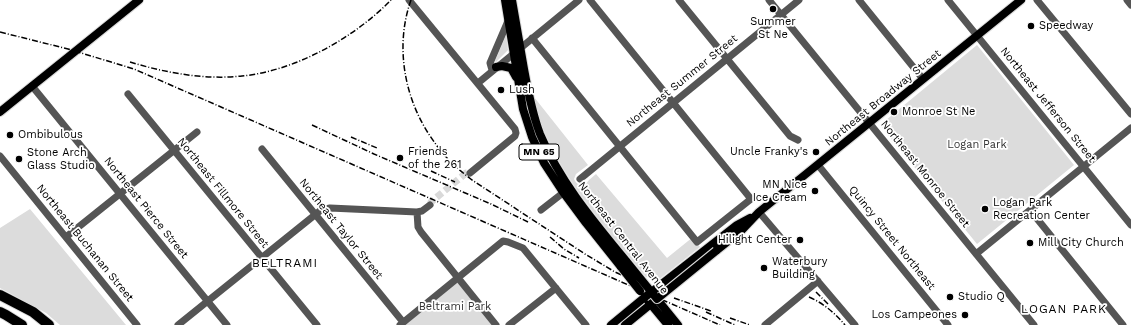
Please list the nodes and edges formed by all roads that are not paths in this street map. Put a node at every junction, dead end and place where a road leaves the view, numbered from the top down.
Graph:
1 (139, 0) edge
2 (409, 0) edge
3 (505, 0) edge
4 (512, 0) edge
5 (579, 0) edge
6 (590, 0) edge
7 (679, 0) edge
8 (768, 0) edge
9 (799, 0) edge
10 (859, 0) edge
11 (948, 0) edge
12 (1021, 0) edge
13 (1037, 0) edge
14 (1127, 0) edge
15 (1131, 5) edge
16 (781, 15) junction
17 (508, 21) junction
18 (977, 36) junction
19 (532, 38) junction
20 (520, 47) junction
21 (513, 53) junction
22 (727, 59) junction
23 (494, 69) junction
24 (923, 79) junction
25 (478, 83) junction
26 (518, 83) junction
27 (32, 86) junction
28 (128, 94) dead end
29 (673, 102) junction
30 (0, 112) edge
31 (1131, 114) edge
32 (869, 123) junction
33 (1131, 128) edge
34 (197, 132) dead end
35 (798, 140) dead end
36 (619, 146) junction
37 (262, 149) dead end
38 (174, 150) junction
39 (0, 156) edge
40 (818, 165) junction
41 (1084, 166) junction
42 (470, 173) tunnel mouth
43 (580, 179) dead end
44 (566, 190) junction
45 (121, 193) junction
46 (430, 205) tunnel mouth
47 (541, 210) dead end
48 (1030, 210) junction
49 (417, 212) junction
50 (760, 212) junction
51 (316, 214) junction
52 (1131, 225) edge
53 (66, 237) junction
54 (713, 248) junction
55 (976, 254) junction
56 (262, 257) junction
57 (458, 278) junction
58 (818, 281) junction
59 (556, 288) junction
60 (648, 295) junction
61 (0, 296) edge
62 (208, 301) junction
63 (654, 302) junction
64 (0, 312) edge
65 (627, 323) edge
66 (402, 324) edge
67 (22, 325) edge
68 (49, 325) edge
69 (137, 325) edge
70 (178, 325) edge
71 (227, 325) edge
72 (317, 325) edge
73 (496, 325) edge
74 (510, 325) edge
75 (586, 325) edge
76 (611, 325) edge
77 (668, 325) edge
78 (678, 325) edge
79 (765, 325) edge
80 (855, 325) edge
81 (948, 325) edge
82 (1034, 325) edge
83 (1123, 325) edge

1 - 27 main road
2 - 25 street
3 - 17 main road, Northeast Central Avenue / MN 65
4 - 20 main road, Northeast Central Avenue / MN 65
5 - 19 street
6 - 29 street
7 - 22 street
8 - 16 street, Northeast Monroe Street
9 - 16 street, Northeast Summer Street
10 - 24 street
11 - 18 street, Northeast Jefferson Street
12 - 18 main road, Northeast Broadway Street
13 - 31 street
14 - 15 street
16 - 22 street, Northeast Summer Street
16 - 32 street, Northeast Monroe Street
17 - 21 main road, Northeast Central Avenue / MN 65
17 - 23 street
18 - 24 main road, Northeast Broadway Street
18 - 41 street, Northeast Jefferson Street
19 - 20 street
19 - 36 street
20 - 21 street
20 - 44 main road, Northeast Central Avenue / MN 65
21 - 23 street
21 - 26 main road, Northeast Central Avenue / MN 65
22 - 29 street, Northeast Summer Street
22 - 35 street
23 - 25 street
23 - 26 main road
24 - 32 main road, Northeast Broadway Street
25 - 42 street
26 - 44 main road, Northeast Central Avenue / MN 65
27 - 30 main road
27 - 45 street, Northeast Pierce Street
28 - 38 street, Northeast Fillmore Street
29 - 36 street, Northeast Summer Street
29 - 36 street
32 - 40 main road, Northeast Broadway Street
32 - 55 street, Northeast Monroe Street
33 - 41 street
34 - 38 street
36 - 43 street, Northeast Summer Street
37 - 51 street, Northeast Taylor Street
38 - 45 street
38 - 56 street, Northeast Fillmore Street
39 - 53 street, Northeast Buchanan Street
40 - 50 main road, Northeast Broadway Street
40 - 81 street, Quincy Street Northeast
41 - 48 street
41 - 52 street, Northeast Jefferson Street
44 - 47 street
44 - 60 main road, Northeast Central Avenue / MN 65, bridge
45 - 53 street
45 - 62 street, Northeast Pierce Street
46 - 49 street
48 - 55 street
48 - 83 street
49 - 51 street
49 - 57 street
50 - 54 main road, Northeast Broadway Street
50 - 58 street
51 - 56 street
51 - 66 street, Northeast Taylor Street
53 - 69 street, Northeast Buchanan Street
54 - 60 main road, Northeast Broadway Street, bridge
54 - 63 main road, Northeast Broadway Street, bridge
55 - 82 street, Northeast Monroe Street
56 - 62 street
56 - 72 street, Northeast Fillmore Street
57 - 59 street
57 - 66 street
57 - 73 street
58 - 79 street
58 - 80 street
59 - 74 street
59 - 75 street
60 - 63 main road, Northeast Central Avenue / MN 65, bridge
60 - 76 main road, Northeast Broadway Street
61 - 68 highway
62 - 70 street
62 - 71 street, Northeast Pierce Street
63 - 65 main road, Northeast Broadway Street
63 - 77 main road, Northeast Central Avenue / MN 65
63 - 78 main road, Northeast Central Avenue / MN 65
64 - 67 highway

